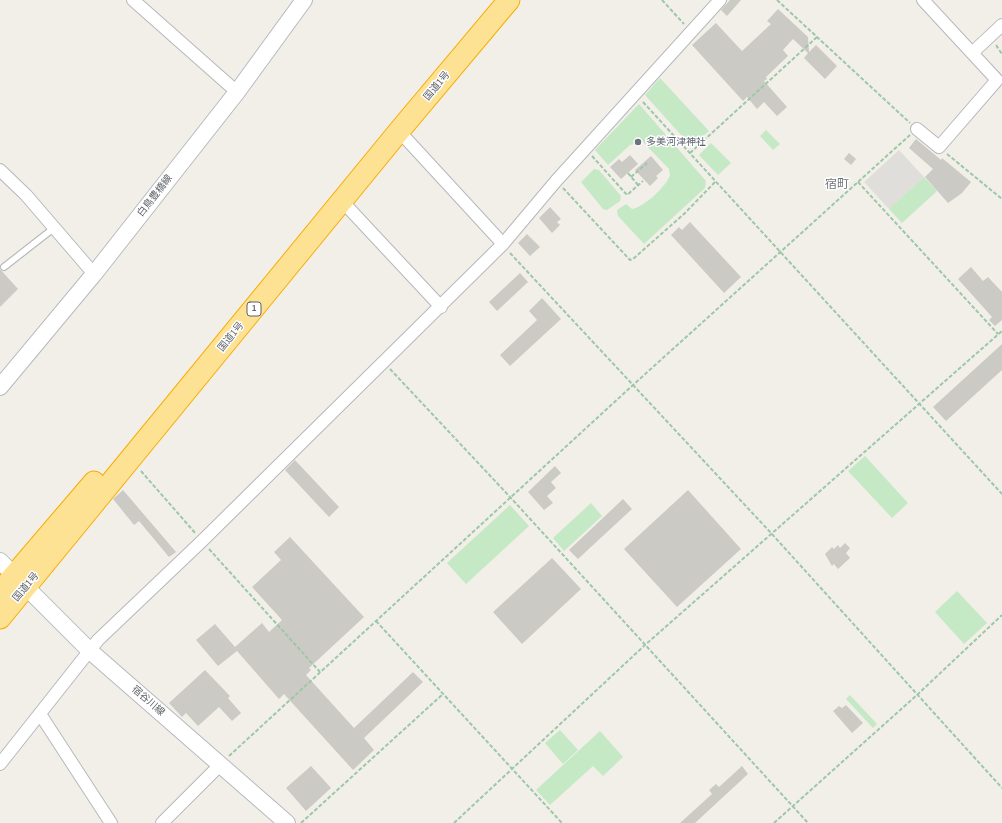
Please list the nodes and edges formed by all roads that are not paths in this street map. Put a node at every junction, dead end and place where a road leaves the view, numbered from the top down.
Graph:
1 (133, 0) edge
2 (494, 0) edge
3 (509, 0) edge
4 (720, 0) edge
5 (923, 0) edge
6 (297, 3) edge
7 (1002, 25) edge
8 (972, 53) junction
9 (237, 92) junction
10 (917, 130) road end
11 (399, 131) junction
12 (0, 170) edge
13 (342, 201) junction
14 (54, 228) junction
15 (503, 244) junction
16 (4, 267) dead end
17 (94, 274) junction
18 (441, 307) junction
19 (0, 387) edge
20 (14, 574) edge
21 (0, 592) edge
22 (0, 618) edge
23 (90, 651) junction
24 (40, 714) junction
25 (0, 764) edge
26 (220, 764) junction
27 (111, 823) edge
28 (162, 823) edge
29 (287, 823) edge

1 - 9 street
2 - 20 highway, 国道1号 / 1
3 - 11 highway, 国道1号 / 1
4 - 15 street
5 - 8 street
6 - 9 main road, 白鳥豊橋線
7 - 8 street
8 - 10 street
9 - 17 main road, 白鳥豊橋線
11 - 13 highway, 国道1号 / 1
11 - 15 street
12 - 14 street
13 - 18 street
13 - 20 highway, 国道1号 / 1
14 - 16 lane
14 - 17 street
15 - 18 street
17 - 19 main road, 白鳥豊橋線
18 - 23 street
20 - 21 highway, 国道1号 / 1
20 - 22 highway, 国道1号 / 1
20 - 23 main road, 宿谷川線
23 - 24 street
23 - 26 main road, 宿谷川線
24 - 25 street
24 - 27 street
26 - 28 street
26 - 29 main road, 宿谷川線

